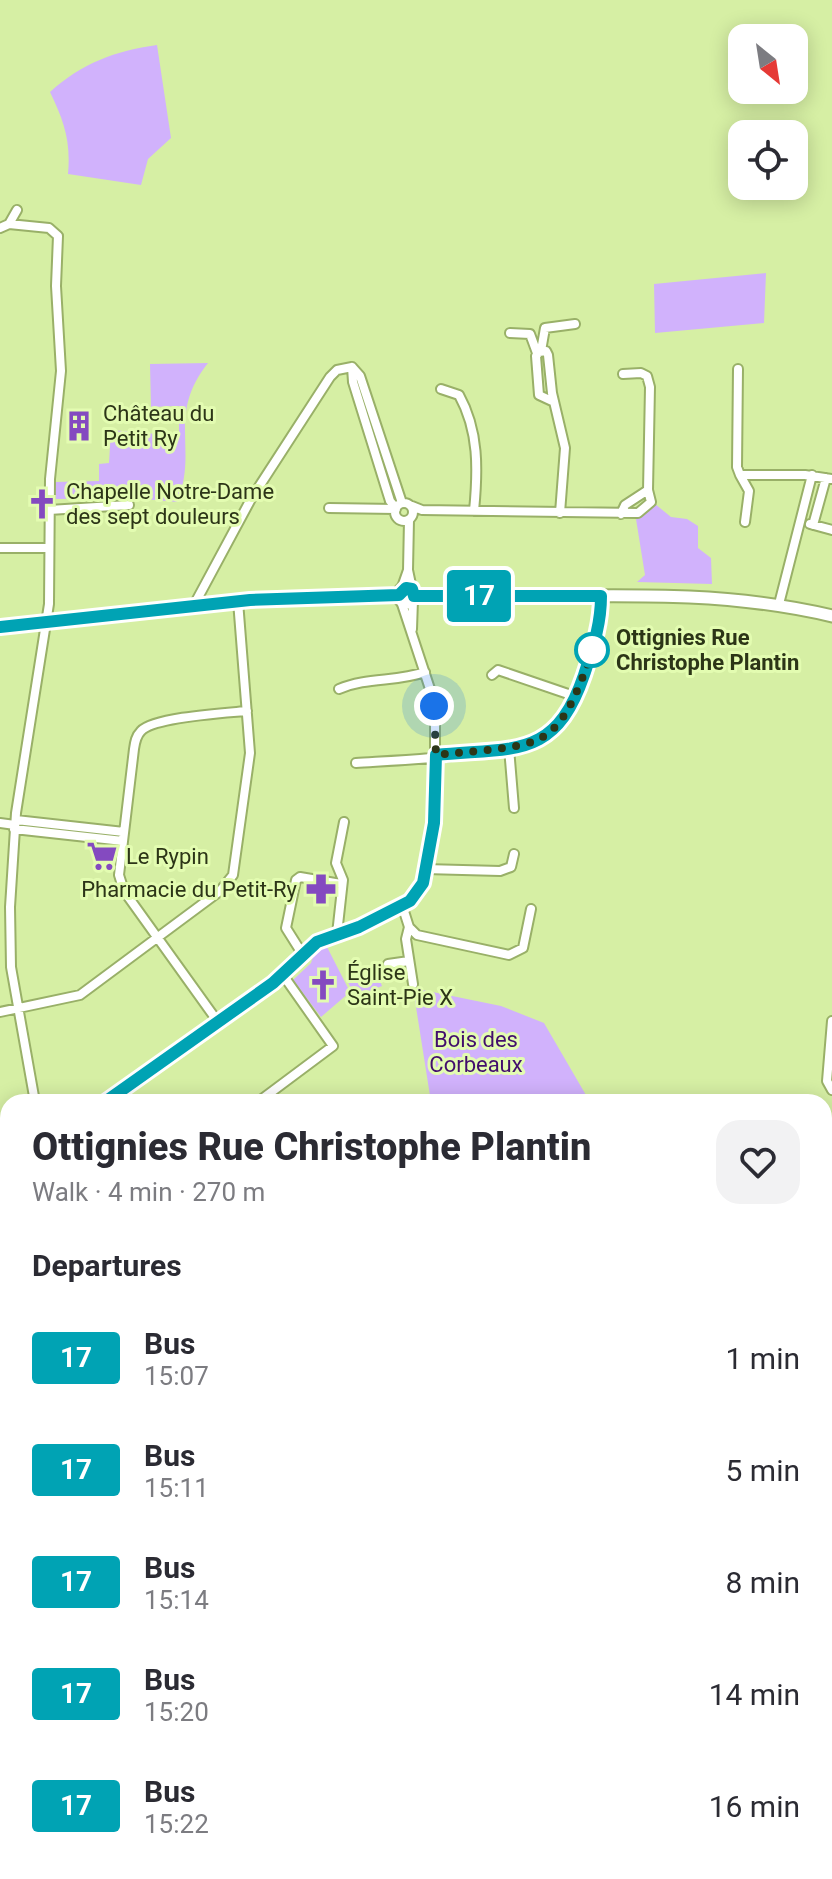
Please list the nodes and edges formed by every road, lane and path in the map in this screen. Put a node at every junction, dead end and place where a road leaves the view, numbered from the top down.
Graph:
1 (17, 210) dead end
2 (4, 226) edge
3 (575, 324) dead end
4 (510, 333) dead end
5 (539, 352) junction
6 (343, 358) dead end
7 (350, 368) junction
8 (738, 369) dead end
9 (623, 374) dead end
10 (441, 389) dead end
11 (740, 475) junction
12 (763, 475) junction
13 (812, 475) junction
14 (829, 478) edge
15 (648, 490) junction
16 (749, 491) junction
17 (129, 505) dead end
18 (329, 508) dead end
19 (49, 510) junction
20 (404, 511) junction
21 (474, 511) junction
22 (560, 513) junction
23 (621, 514) junction
24 (801, 521) junction
25 (745, 522) dead end
26 (813, 525) junction
27 (832, 530) edge
28 (0, 548) edge
29 (49, 548) junction
30 (407, 595) junction
31 (601, 596) junction
32 (238, 601) junction
33 (779, 604) junction
34 (194, 605) junction
35 (832, 616) edge
36 (47, 621) junction
37 (0, 627) edge
38 (425, 672) junction
39 (492, 675) dead end
40 (339, 689) dead end
41 (577, 697) junction
42 (247, 711) junction
43 (509, 748) junction
44 (436, 755) junction
45 (356, 763) dead end
46 (514, 808) dead end
47 (344, 822) dead end
48 (0, 823) edge
49 (15, 824) junction
50 (124, 836) junction
51 (514, 854) dead end
52 (425, 869) junction
53 (341, 884) junction
54 (402, 905) junction
55 (531, 909) dead end
56 (409, 927) junction
57 (337, 934) junction
58 (157, 939) junction
59 (303, 955) junction
60 (409, 961) junction
61 (388, 964) dead end
62 (283, 975) junction
63 (413, 984) dead end
64 (19, 1008) junction
65 (0, 1012) edge
66 (832, 1021) edge
67 (218, 1022) junction
68 (832, 1090) edge
69 (34, 1094) edge
70 (120, 1094) edge
71 (269, 1094) edge

1 - 2 street
2 - 19 street
3 - 5 street
4 - 5 street
5 - 22 street
6 - 7 street
7 - 20 street
7 - 34 street
8 - 11 street
9 - 15 street
10 - 21 street
11 - 12 street
11 - 16 street
12 - 13 street
12 - 16 street
13 - 14 street
13 - 24 street
14 - 26 street
15 - 23 street
15 - 23 street
16 - 25 street
17 - 19 street
18 - 20 street
19 - 29 street
20 - 21 street
20 - 30 street
21 - 22 street
22 - 23 street
24 - 26 street
24 - 33 street
26 - 27 street
28 - 29 street
29 - 36 street
30 - 31 main road
30 - 32 main road
30 - 38 street
31 - 33 main road
31 - 41 street
32 - 34 main road
32 - 42 street
33 - 35 main road
34 - 36 main road
36 - 37 main road
36 - 49 street
38 - 40 street
38 - 44 street
39 - 41 street
41 - 43 street
42 - 50 street
42 - 58 street
43 - 44 street
43 - 46 street
44 - 45 street
44 - 52 street
47 - 53 street
48 - 49 street
49 - 50 street
49 - 64 street
50 - 58 street
51 - 52 street
52 - 54 street
53 - 57 street
53 - 59 street
54 - 56 street
54 - 57 street
55 - 56 street
56 - 60 street
57 - 59 street
58 - 64 street
58 - 67 street
59 - 62 street
60 - 61 street
60 - 63 street
62 - 67 street
62 - 71 street
64 - 65 street
64 - 69 street
66 - 68 street
67 - 70 street

